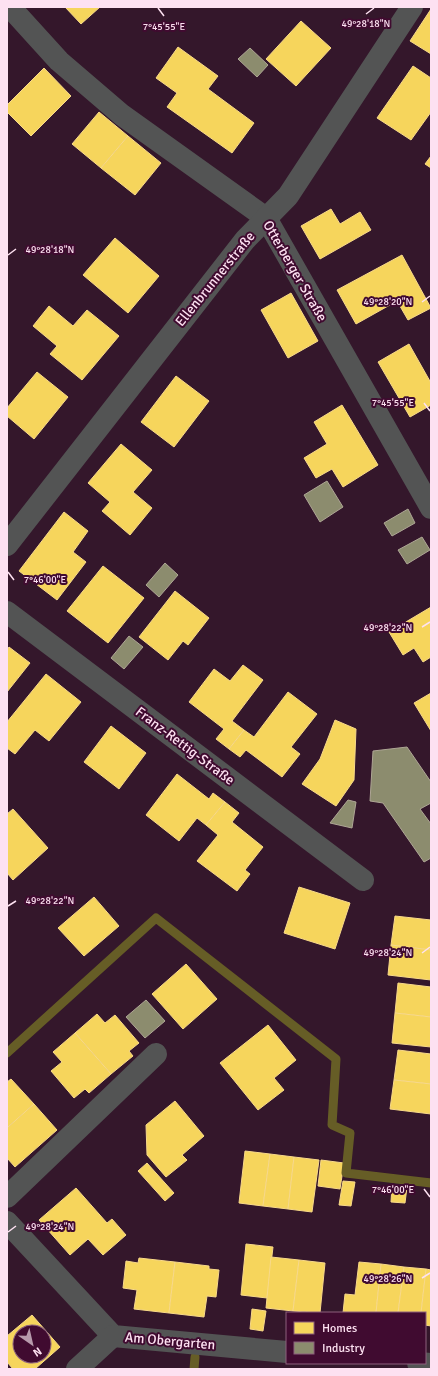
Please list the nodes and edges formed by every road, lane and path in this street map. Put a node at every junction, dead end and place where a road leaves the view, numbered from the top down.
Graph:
1 (10, 7) edge
2 (412, 7) edge
3 (266, 218) junction
4 (431, 508) edge
5 (7, 544) edge
6 (7, 612) edge
7 (362, 880) dead end
8 (156, 1054) dead end
9 (7, 1197) edge
10 (7, 1222) edge
11 (113, 1336) junction
12 (286, 1352) edge
13 (77, 1369) edge

1 - 3 street, Otterberger Straße
2 - 3 street, Ellenbrunnerstraße
3 - 4 street, Otterberger Straße
3 - 5 street, Ellenbrunnerstraße
6 - 7 street, Franz-Rettig-Straße
8 - 9 street
10 - 11 street, Am Obergarten
11 - 12 street, Am Obergarten
11 - 13 street

